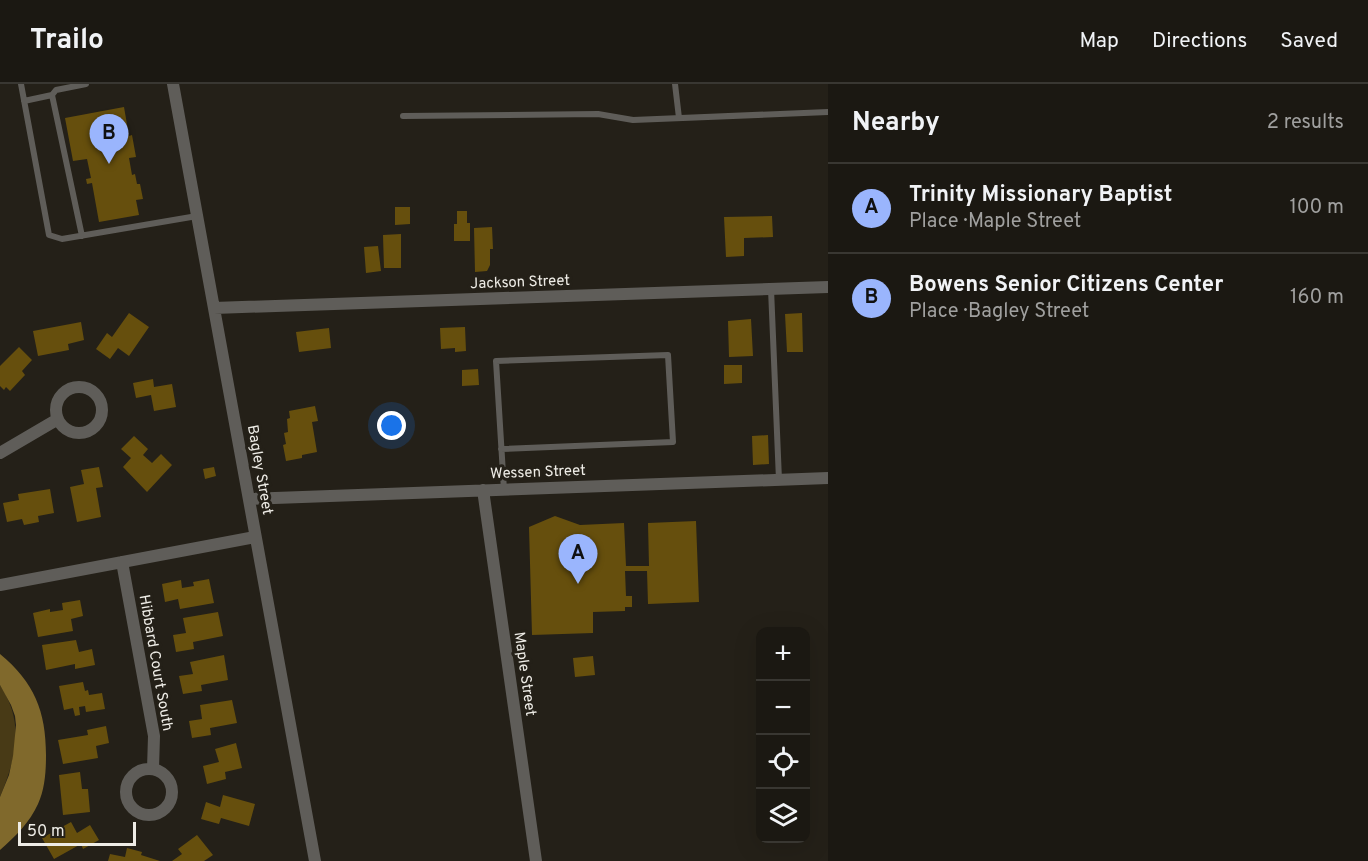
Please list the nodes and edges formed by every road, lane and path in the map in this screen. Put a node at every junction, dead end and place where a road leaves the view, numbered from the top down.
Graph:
1 (21, 84) edge
2 (86, 84) edge
3 (173, 84) edge
4 (675, 84) edge
5 (52, 95) junction
6 (24, 101) junction
7 (828, 112) edge
8 (403, 116) dead end
9 (679, 118) junction
10 (197, 216) junction
11 (82, 236) junction
12 (828, 287) edge
13 (771, 289) junction
14 (214, 308) junction
15 (58, 420) dead end
16 (501, 449) junction
17 (0, 453) edge
18 (828, 478) edge
19 (779, 480) junction
20 (483, 490) junction
21 (504, 490) junction
22 (249, 499) junction
23 (255, 537) junction
24 (122, 562) junction
25 (0, 585) edge
26 (153, 769) dead end
27 (315, 861) edge
28 (536, 861) edge

1 - 6 lane
2 - 5 lane
3 - 10 street, Bagley Street
4 - 9 lane
5 - 6 lane
5 - 11 lane
6 - 11 lane
7 - 9 lane
8 - 9 lane
10 - 11 lane
10 - 14 street, Bagley Street
12 - 13 street, Jackson Street
13 - 14 street, Jackson Street
13 - 19 lane
14 - 22 street, Bagley Street
15 - 17 street
16 - 16 lane
16 - 21 lane
18 - 19 street, Wessen Street
19 - 21 street, Wessen Street
20 - 21 street, Wessen Street
20 - 22 street, Wessen Street
20 - 28 street, Maple Street
22 - 23 street, Bagley Street
23 - 24 street
23 - 27 street, Bagley Street
24 - 25 street
24 - 26 street, Hibbard Court South

